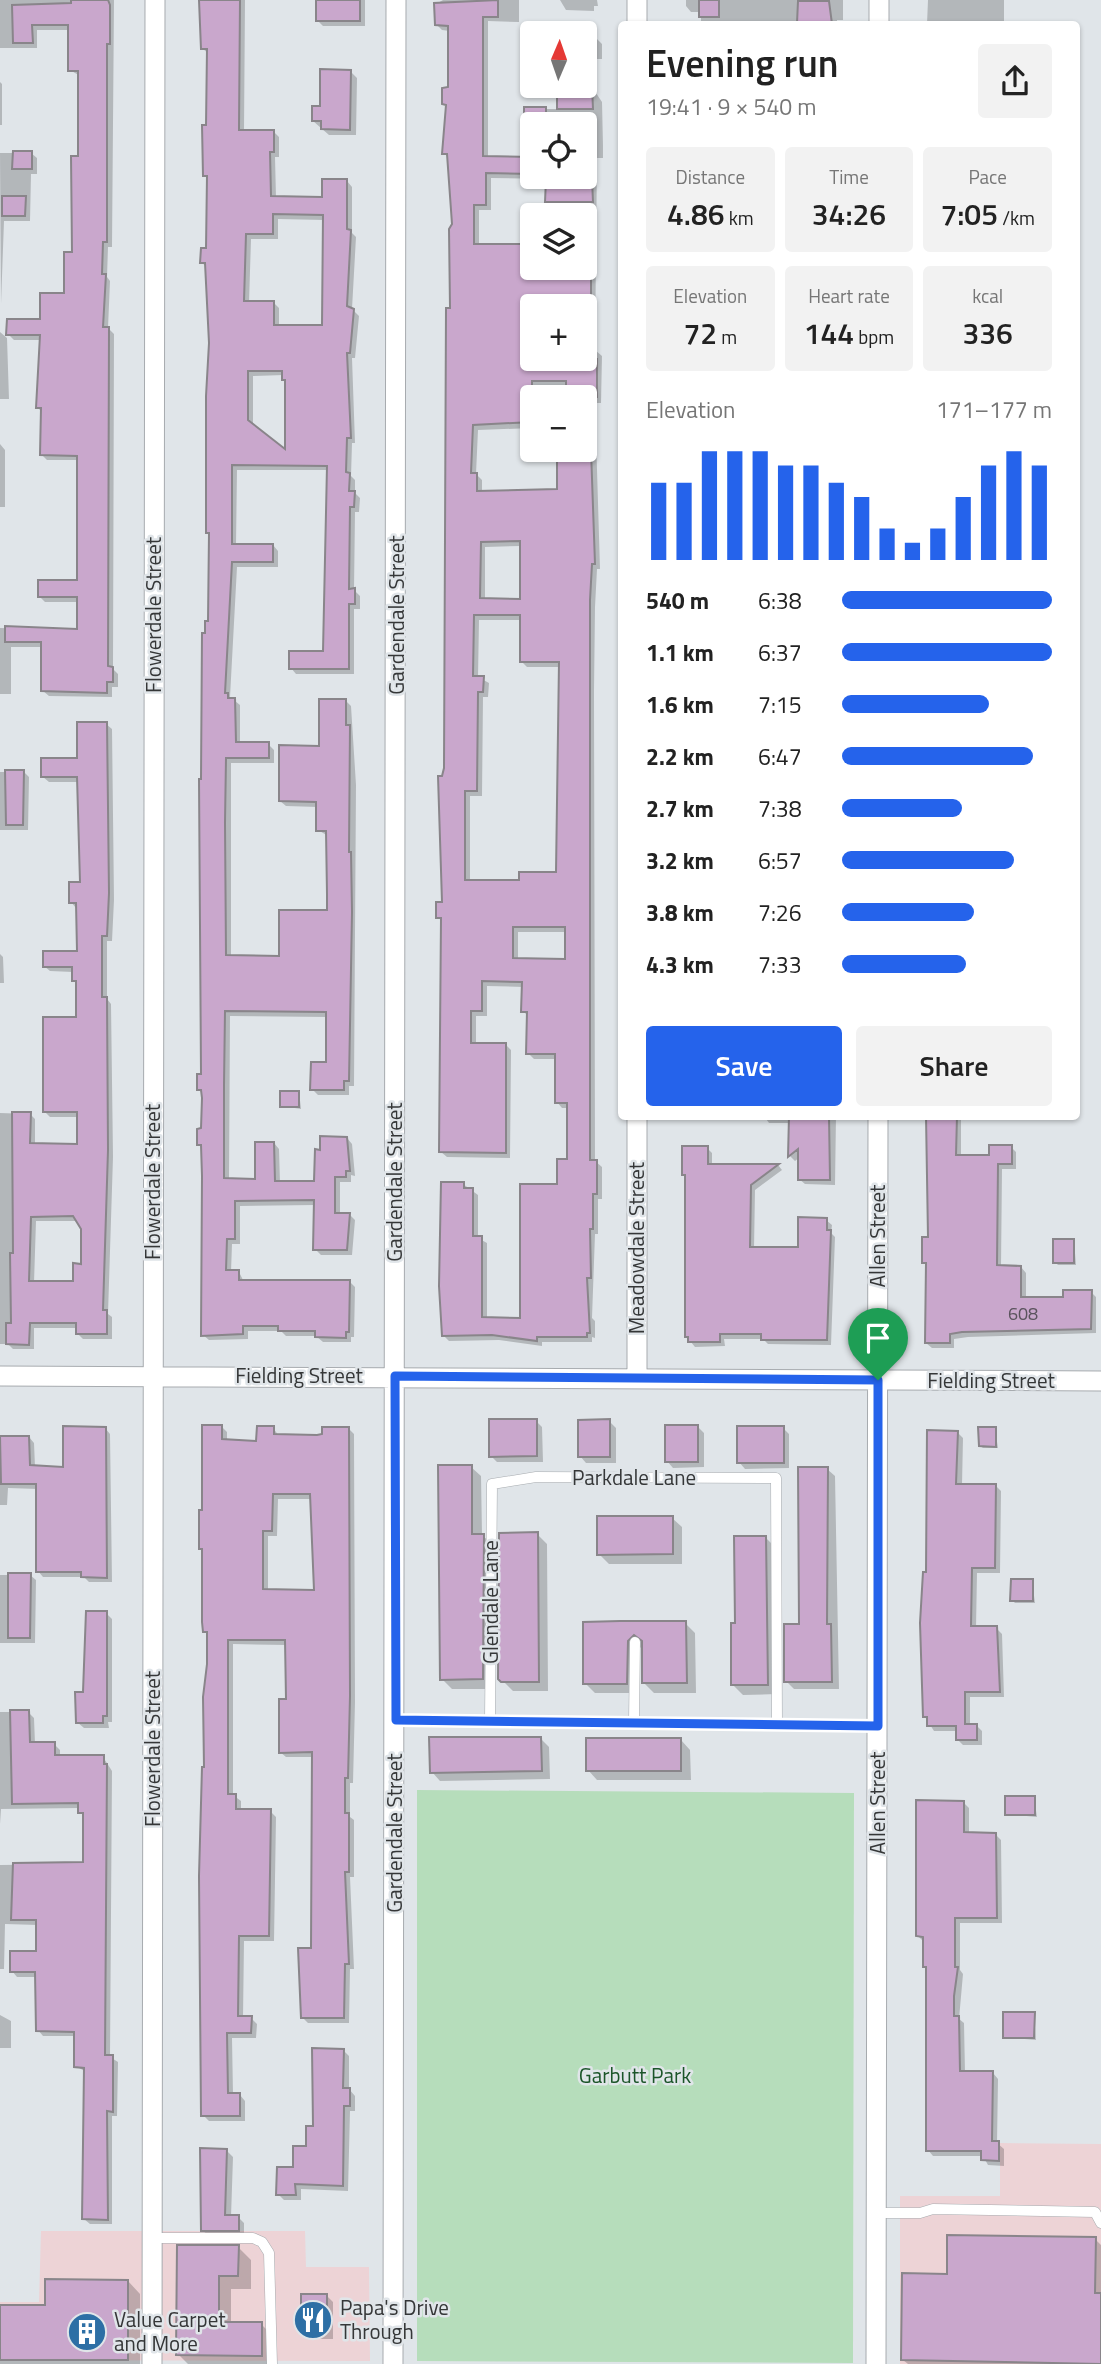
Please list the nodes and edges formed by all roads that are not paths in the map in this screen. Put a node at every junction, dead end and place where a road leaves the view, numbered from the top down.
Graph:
1 (155, 0) edge
2 (396, 0) edge
3 (637, 0) edge
4 (879, 0) edge
5 (637, 21) edge
6 (879, 21) edge
7 (637, 1120) edge
8 (878, 1120) edge
9 (0, 1376) edge
10 (395, 1376) junction
11 (153, 1377) junction
12 (637, 1379) junction
13 (878, 1380) junction
14 (1101, 1381) edge
15 (492, 1484) joint
16 (635, 1642) dead end
17 (396, 1720) junction
18 (490, 1721) junction
19 (634, 1722) junction
20 (776, 1724) junction
21 (878, 1726) junction
22 (879, 2213) junction
23 (1101, 2223) edge
24 (152, 2238) junction
25 (152, 2364) edge
26 (272, 2364) edge
27 (393, 2364) edge
28 (876, 2364) edge

1 - 11 street, Flowerdale Street
2 - 10 street, Gardendale Street
3 - 5 street
4 - 6 street
7 - 12 street, Meadowdale Street
8 - 13 street, Allen Street
9 - 11 street, Fielding Street
10 - 11 street, Fielding Street
10 - 12 street, Fielding Street
10 - 17 street, Gardendale Street
11 - 24 street, Flowerdale Street
12 - 13 street, Fielding Street
13 - 14 street, Fielding Street
13 - 21 street, Allen Street
15 - 18 lane, Glendale Lane
15 - 20 lane, Parkdale Lane
16 - 19 lane
17 - 18 lane
17 - 27 street, Gardendale Street
18 - 19 lane
19 - 20 lane
20 - 21 lane
21 - 22 street, Allen Street
22 - 23 lane
22 - 28 street, Allen Street
24 - 25 street, Flowerdale Street
24 - 26 lane

